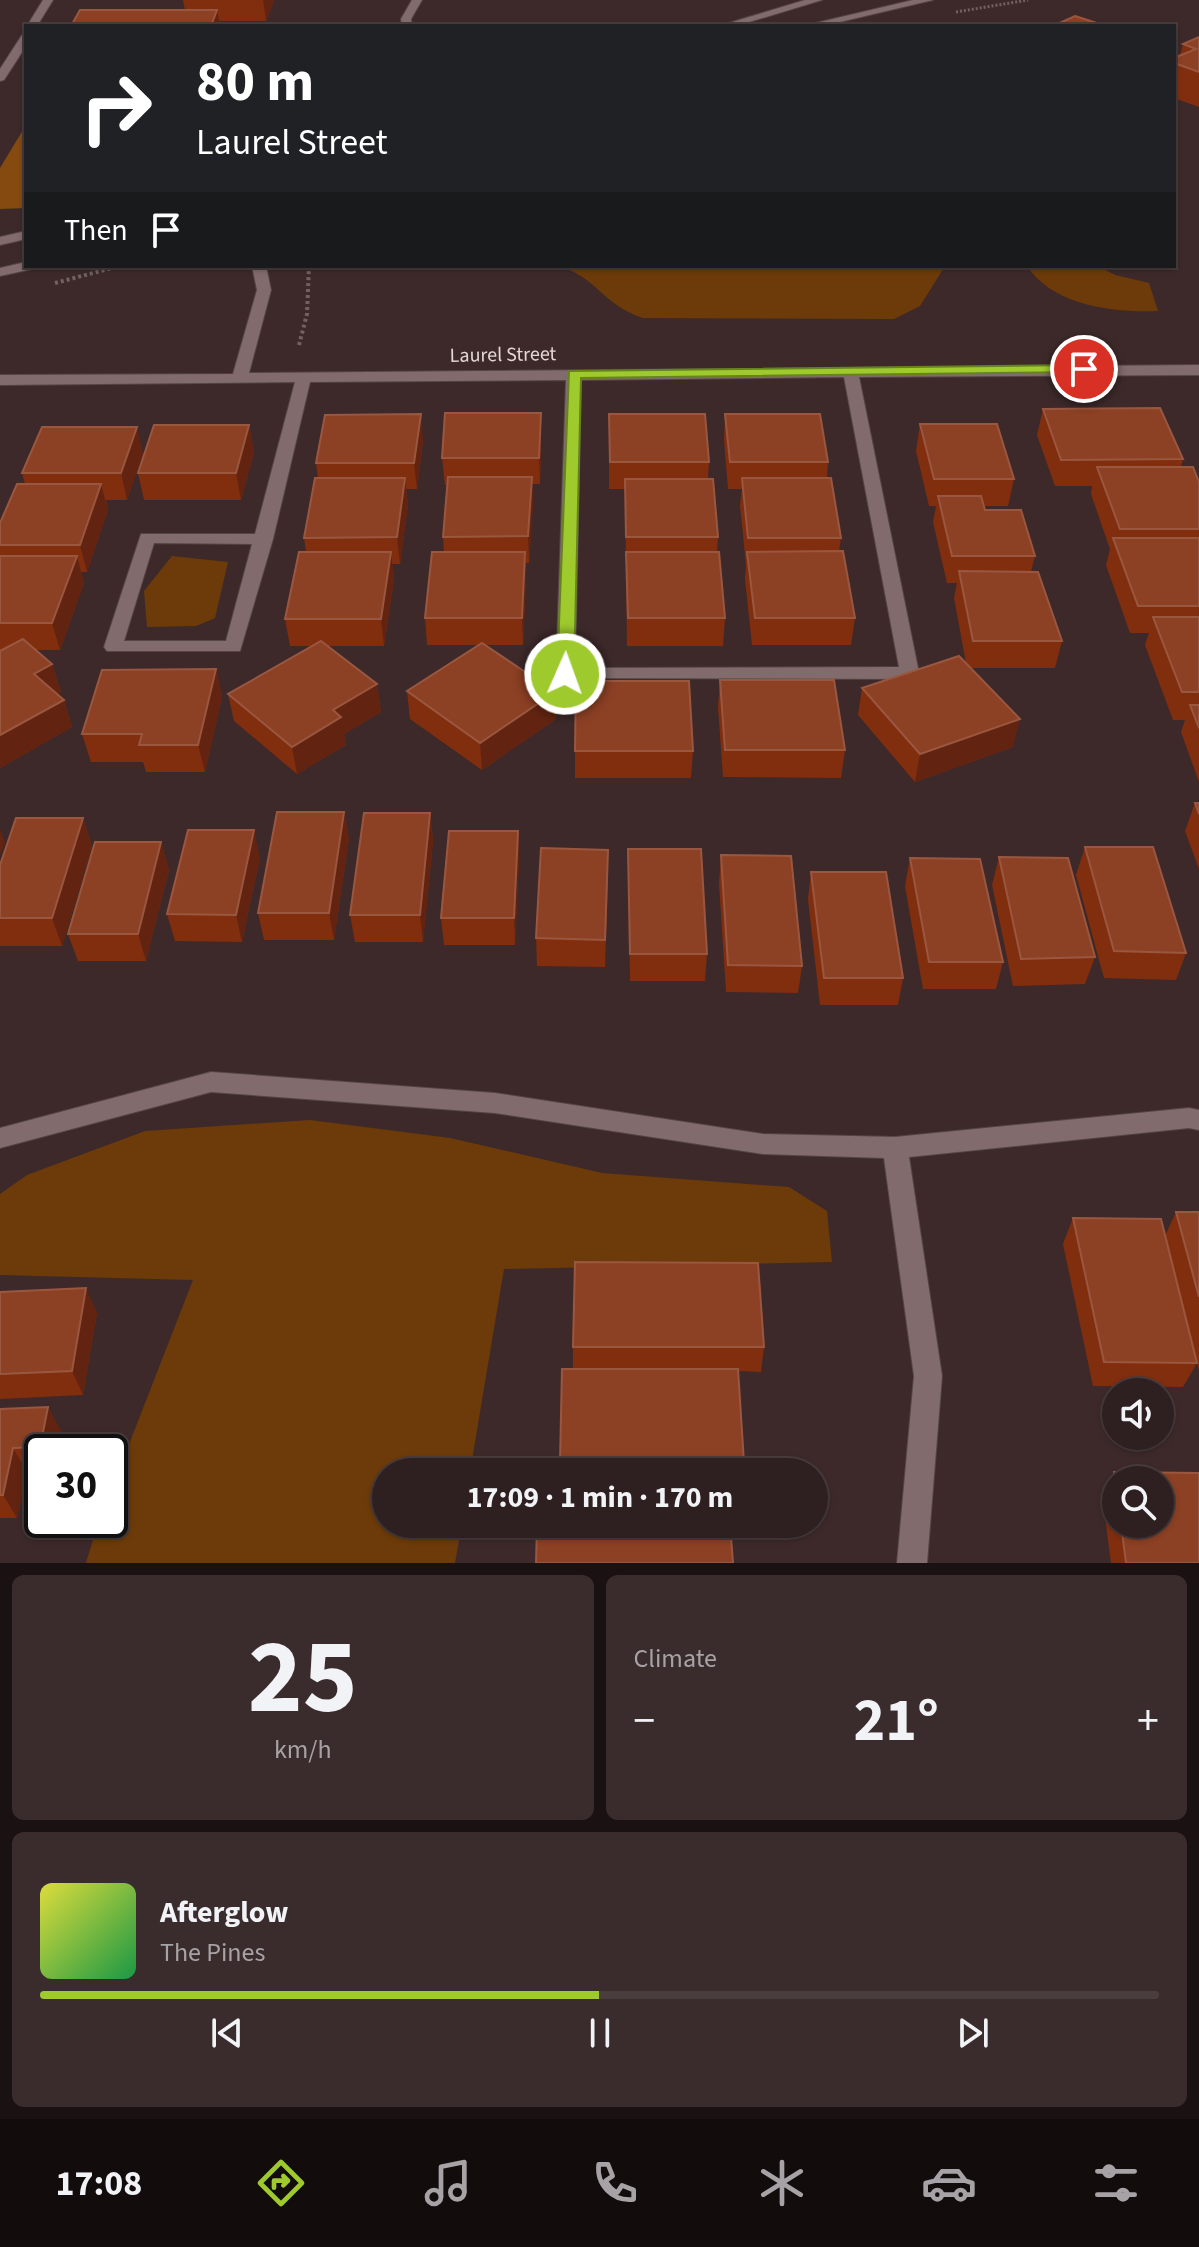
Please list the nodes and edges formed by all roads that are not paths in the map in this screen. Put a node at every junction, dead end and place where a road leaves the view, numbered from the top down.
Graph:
1 (48, 0) edge
2 (417, 0) edge
3 (817, 0) edge
4 (928, 0) edge
5 (33, 24) edge
6 (407, 24) edge
7 (731, 24) edge
8 (817, 24) edge
9 (24, 40) edge
10 (1, 78) edge
11 (24, 235) edge
12 (0, 241) edge
13 (24, 267) edge
14 (259, 268) edge
15 (0, 272) edge
16 (1199, 370) edge
17 (850, 371) junction
18 (574, 374) junction
19 (240, 377) junction
20 (304, 377) junction
21 (0, 380) edge
22 (264, 539) junction
23 (1199, 1120) edge
24 (0, 1138) edge
25 (895, 1148) junction
26 (912, 1563) edge

1 - 5 street
2 - 6 street
3 - 7 street
4 - 8 street
9 - 10 street
11 - 12 street
13 - 15 street
14 - 19 street
16 - 17 street, Laurel Street
17 - 18 street, Laurel Street
17 - 18 street
18 - 20 street, Laurel Street
19 - 20 street, Laurel Street
19 - 21 street, Laurel Street
20 - 22 street
22 - 22 street
23 - 25 street
24 - 25 street
25 - 26 street

